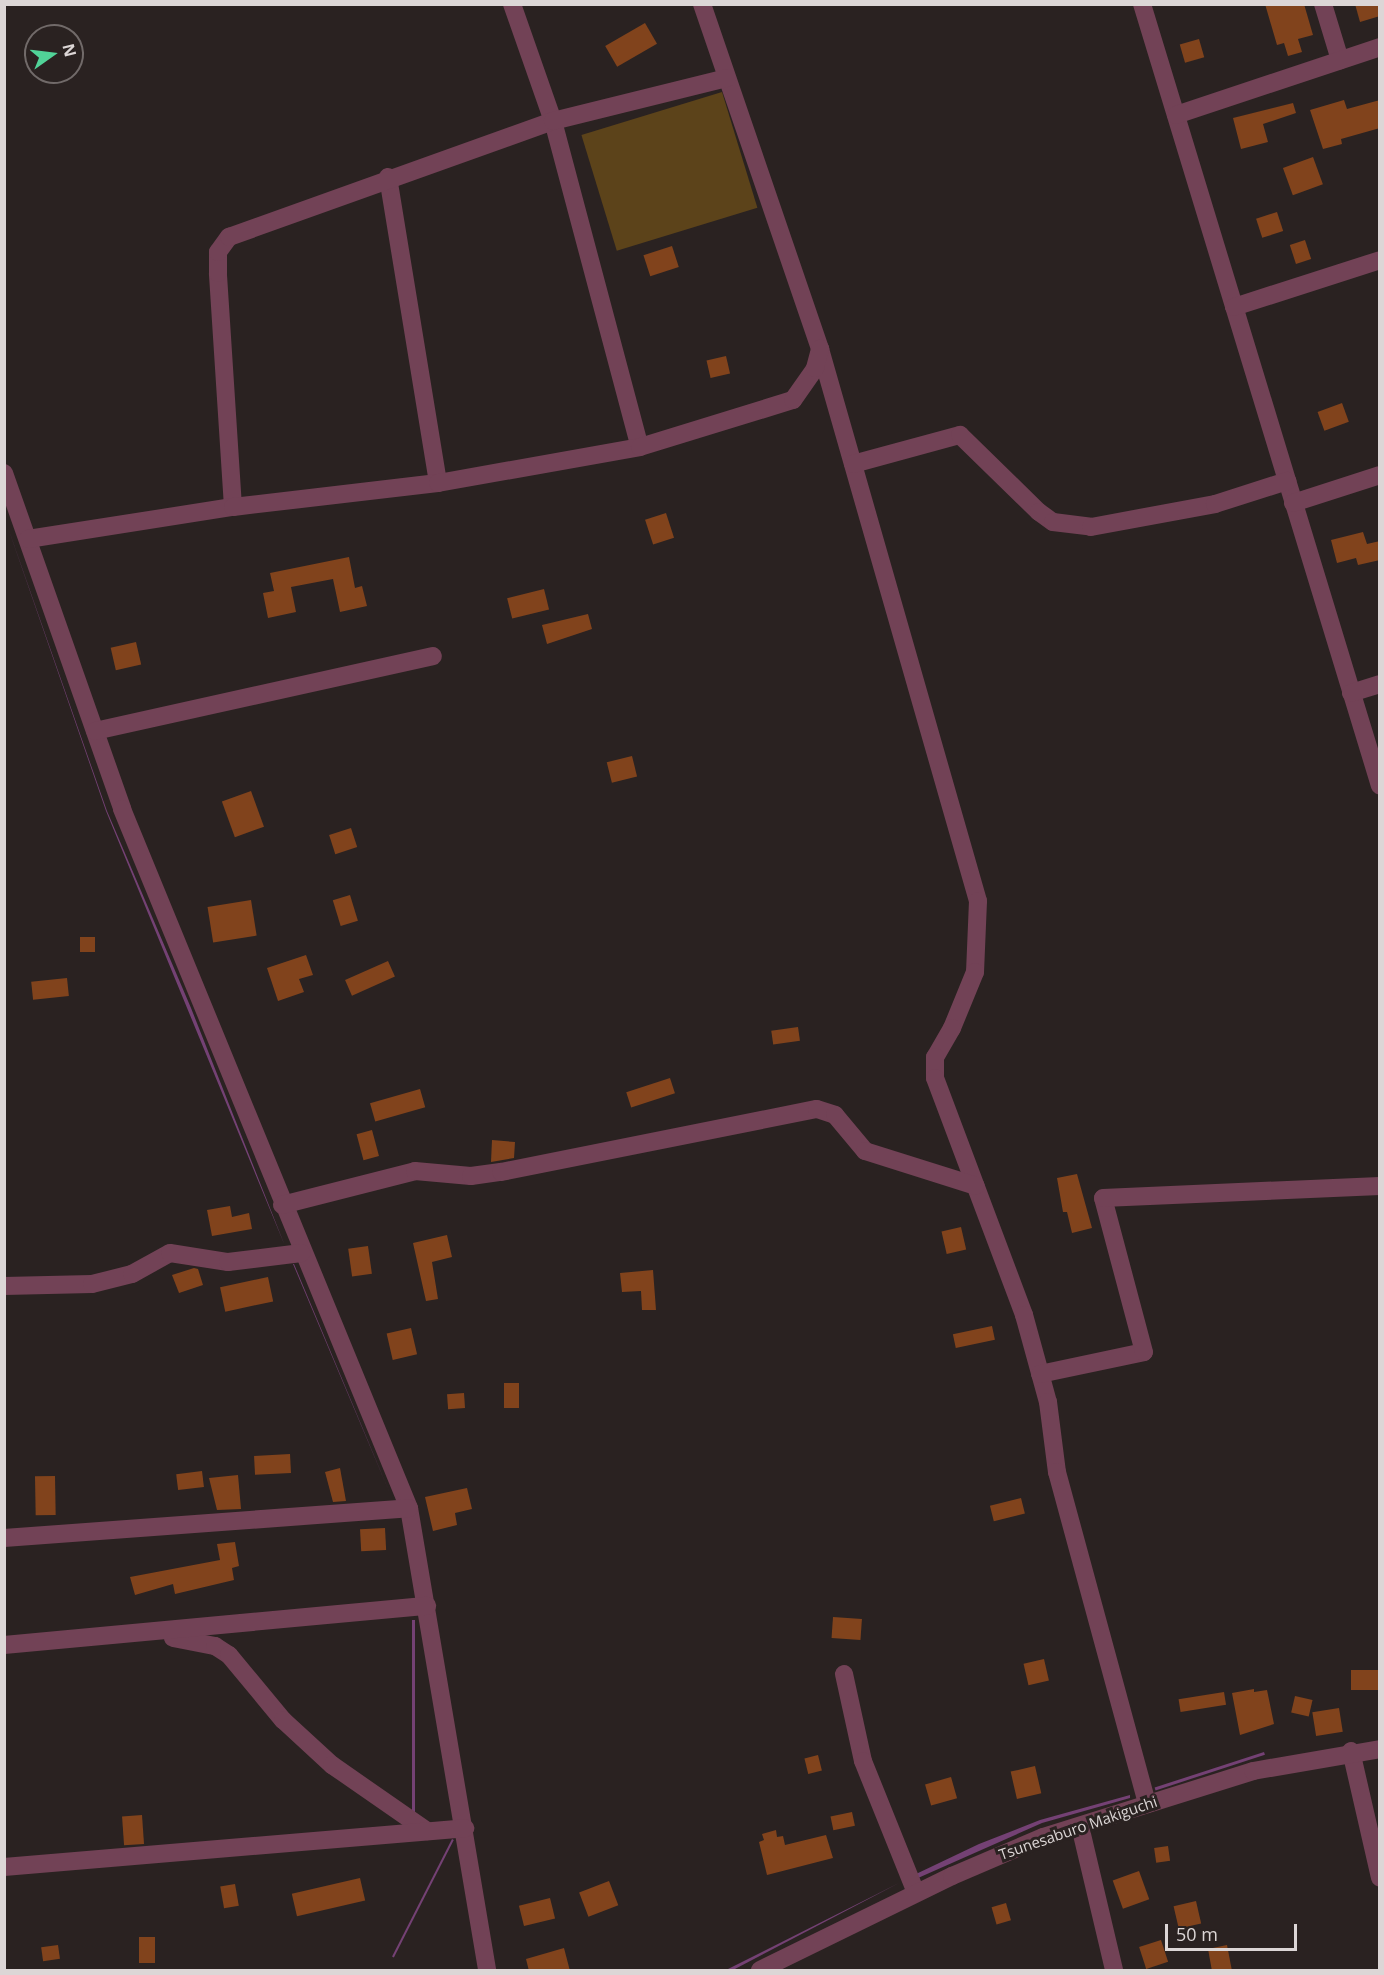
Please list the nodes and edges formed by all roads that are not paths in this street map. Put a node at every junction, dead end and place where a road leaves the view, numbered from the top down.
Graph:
1 (512, 4) edge
2 (702, 4) edge
3 (1142, 4) edge
4 (1323, 4) edge
5 (1380, 47) edge
6 (1340, 60) junction
7 (728, 78) junction
8 (1176, 115) junction
9 (553, 121) junction
10 (388, 177) junction
11 (1380, 260) edge
12 (1234, 307) junction
13 (819, 349) junction
14 (640, 447) junction
15 (853, 464) junction
16 (4, 473) edge
17 (1380, 475) edge
18 (1287, 481) junction
19 (438, 483) junction
20 (1293, 503) junction
21 (233, 507) junction
22 (28, 539) junction
23 (433, 656) dead end
24 (1380, 684) edge
25 (1351, 693) junction
26 (95, 731) junction
27 (1380, 786) edge
28 (976, 1186) junction
29 (1380, 1186) edge
30 (282, 1205) junction
31 (301, 1253) junction
32 (4, 1286) edge
33 (1040, 1374) junction
34 (409, 1508) junction
35 (4, 1538) edge
36 (427, 1606) junction
37 (147, 1634) junction
38 (4, 1645) edge
39 (844, 1674) dead end
40 (1380, 1749) edge
41 (1351, 1751) junction
42 (1147, 1804) junction
43 (1080, 1826) junction
44 (465, 1828) junction
45 (426, 1831) junction
46 (4, 1867) edge
47 (1380, 1878) edge
48 (916, 1893) junction
49 (488, 1971) edge
50 (760, 1971) edge
51 (1114, 1971) edge

1 - 9 street
2 - 7 street
3 - 8 street
4 - 6 street
5 - 6 street
6 - 8 street
7 - 9 street
7 - 13 street
8 - 12 street
9 - 10 street
9 - 14 street
10 - 19 street
10 - 21 street
11 - 12 street
12 - 18 street
13 - 14 street
13 - 15 street
14 - 19 street
15 - 18 street
15 - 28 street
16 - 22 street
17 - 20 street
18 - 20 street
19 - 21 street
20 - 25 street
21 - 22 street
22 - 26 street
23 - 26 street
24 - 25 street
25 - 27 street
26 - 30 street
28 - 30 street
28 - 33 street
29 - 33 street
30 - 31 street
31 - 32 street
31 - 34 street
33 - 42 street
34 - 35 street
34 - 36 street
36 - 37 street
36 - 44 street
37 - 38 street
37 - 45 street
39 - 48 street
40 - 41 street, Tsunesaburo Makiguchi
41 - 42 street, Tsunesaburo Makiguchi
41 - 47 street
42 - 43 street, Tsunesaburo Makiguchi
43 - 48 street, Tsunesaburo Makiguchi
43 - 51 street
44 - 45 street
44 - 49 street
45 - 46 street
48 - 50 street, Tsunesaburo Makiguchi

